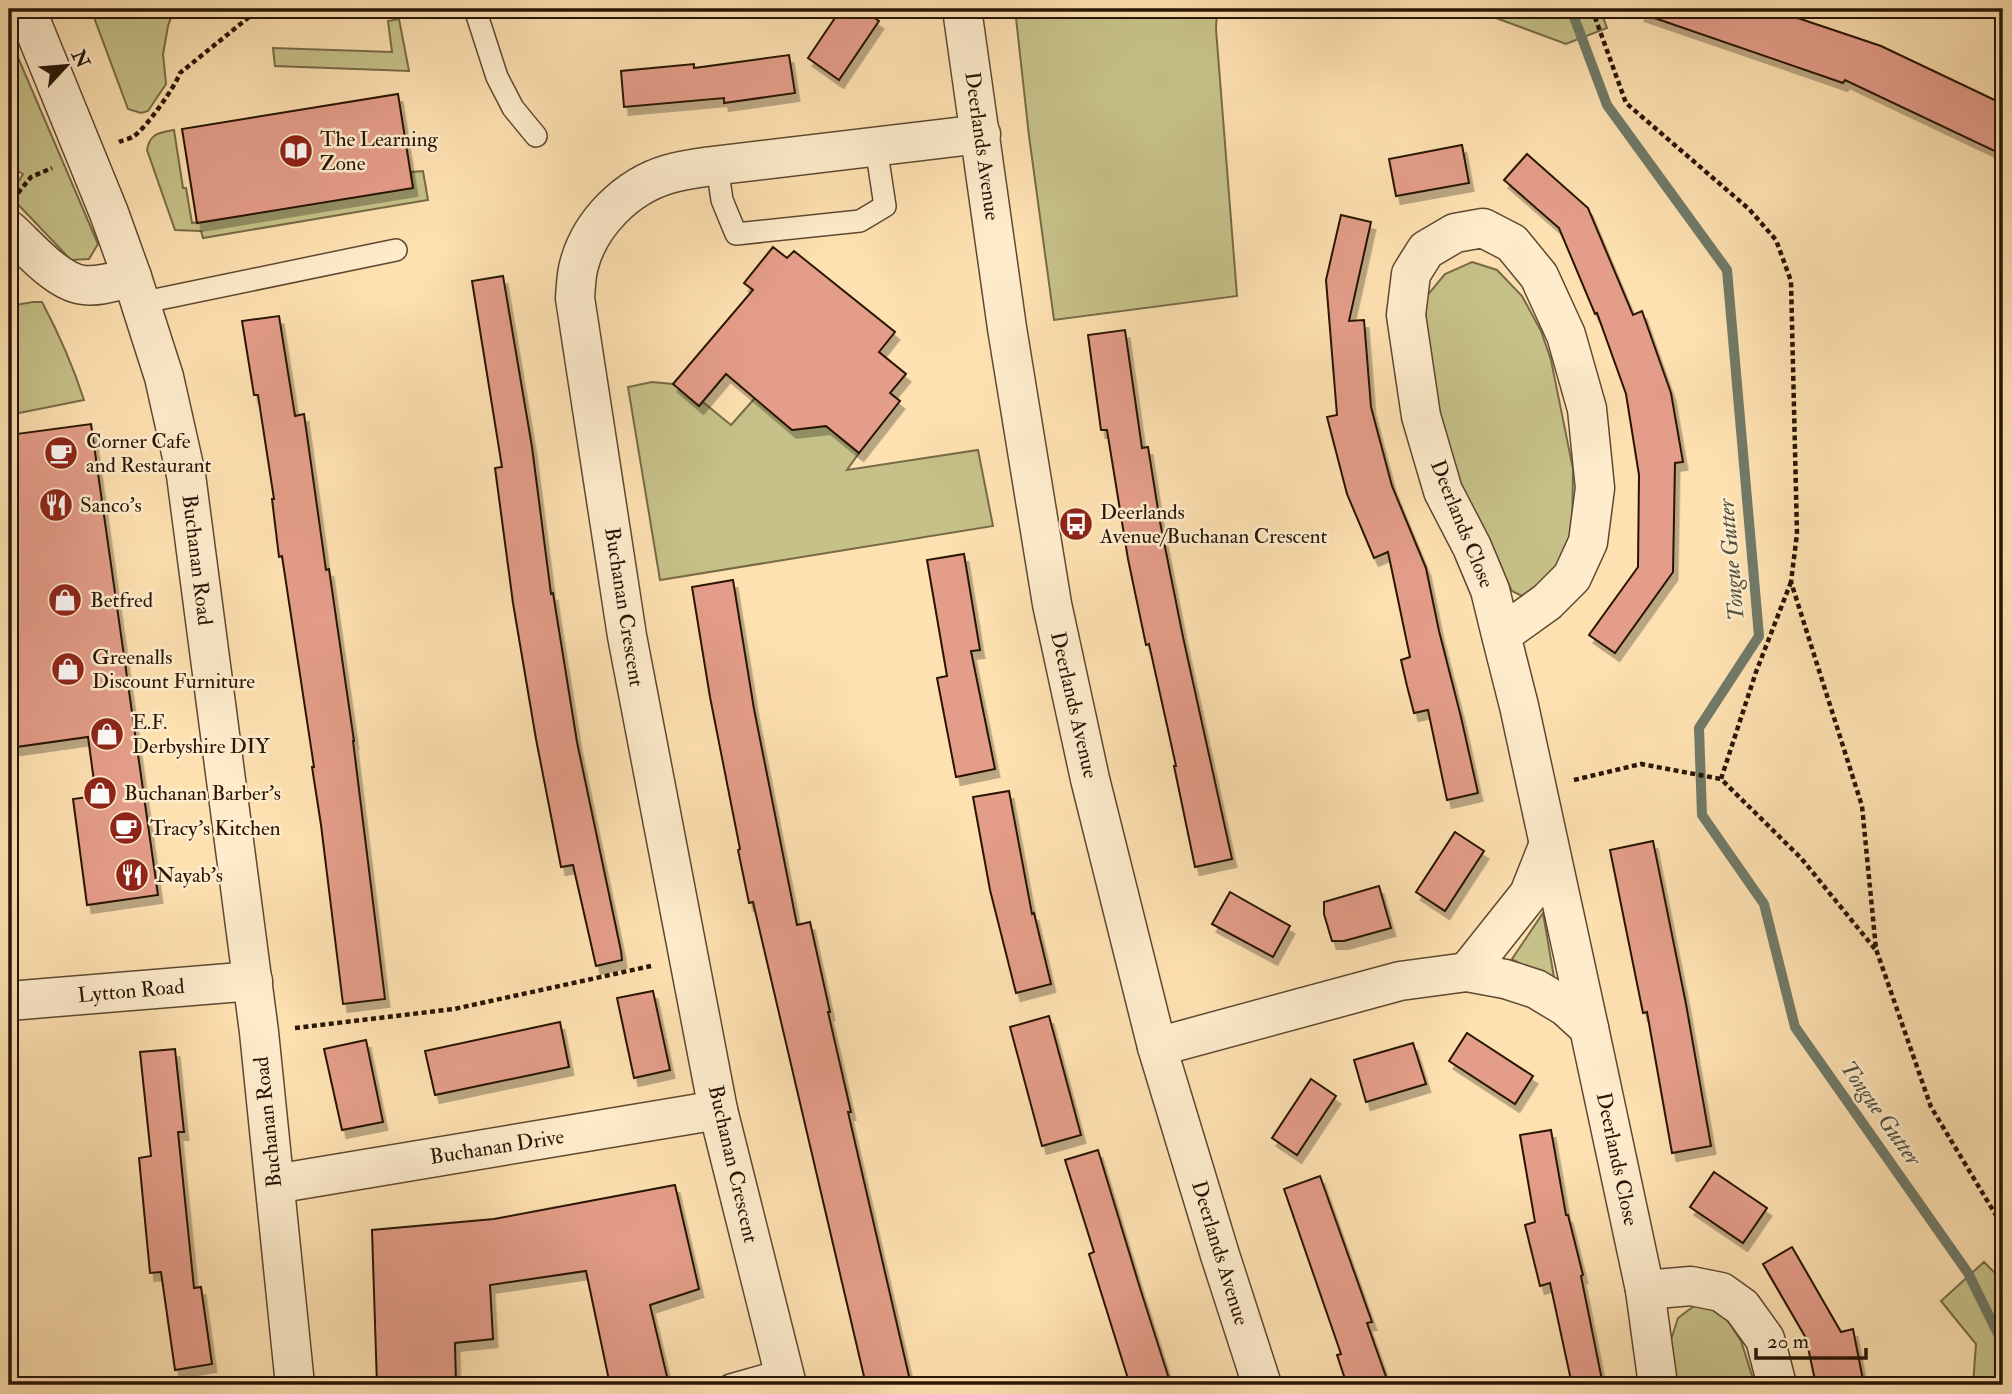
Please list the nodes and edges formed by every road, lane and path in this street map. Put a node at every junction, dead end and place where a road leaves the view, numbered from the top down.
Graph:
1 (26, 9) edge
2 (259, 9) edge
3 (475, 9) edge
4 (962, 9) edge
5 (1592, 9) edge
6 (981, 134) junction
7 (536, 136) dead end
8 (876, 147) junction
9 (86, 155) junction
10 (717, 166) junction
11 (12, 213) edge
12 (396, 250) dead end
13 (136, 290) junction
14 (1791, 582) junction
15 (1501, 635) junction
16 (1721, 779) junction
17 (1537, 789) junction
18 (1548, 846) junction
19 (1876, 949) junction
20 (688, 955) junction
21 (1467, 972) junction
22 (253, 982) junction
23 (9, 1001) edge
24 (1589, 1028) junction
25 (259, 1032) junction
26 (1157, 1047) junction
27 (718, 1110) junction
28 (275, 1184) junction
29 (2003, 1227) edge
30 (1645, 1290) junction
31 (785, 1378) edge
32 (295, 1385) edge
33 (730, 1385) edge
34 (1262, 1385) edge
35 (1658, 1385) edge
36 (1777, 1385) edge

1 - 9 street, Buchanan Road
2 - 9 path
3 - 7 lane
4 - 6 street, Deerlands Avenue
5 - 14 path
6 - 8 street, Buchanan Crescent
6 - 26 street, Deerlands Avenue
8 - 10 street, Buchanan Crescent
8 - 10 lane
9 - 11 path
9 - 13 street, Buchanan Road
10 - 20 street, Buchanan Crescent
11 - 13 street
12 - 13 lane
13 - 22 street, Buchanan Road
14 - 16 path
14 - 19 path
15 - 15 street, Deerlands Close
15 - 17 street, Deerlands Close
16 - 17 path
16 - 19 path
17 - 18 street, Deerlands Close
18 - 21 street
18 - 24 street, Deerlands Close
19 - 29 path
20 - 25 path
20 - 27 street, Buchanan Crescent
21 - 24 street
21 - 26 street
22 - 23 street, Lytton Road
22 - 25 street, Buchanan Road
24 - 30 street, Deerlands Close
25 - 28 street, Buchanan Road
26 - 34 street, Deerlands Avenue
27 - 28 street, Buchanan Drive
27 - 31 street, Buchanan Crescent
28 - 32 street, Buchanan Road
30 - 35 street, Deerlands Close
30 - 36 street
31 - 33 lane

